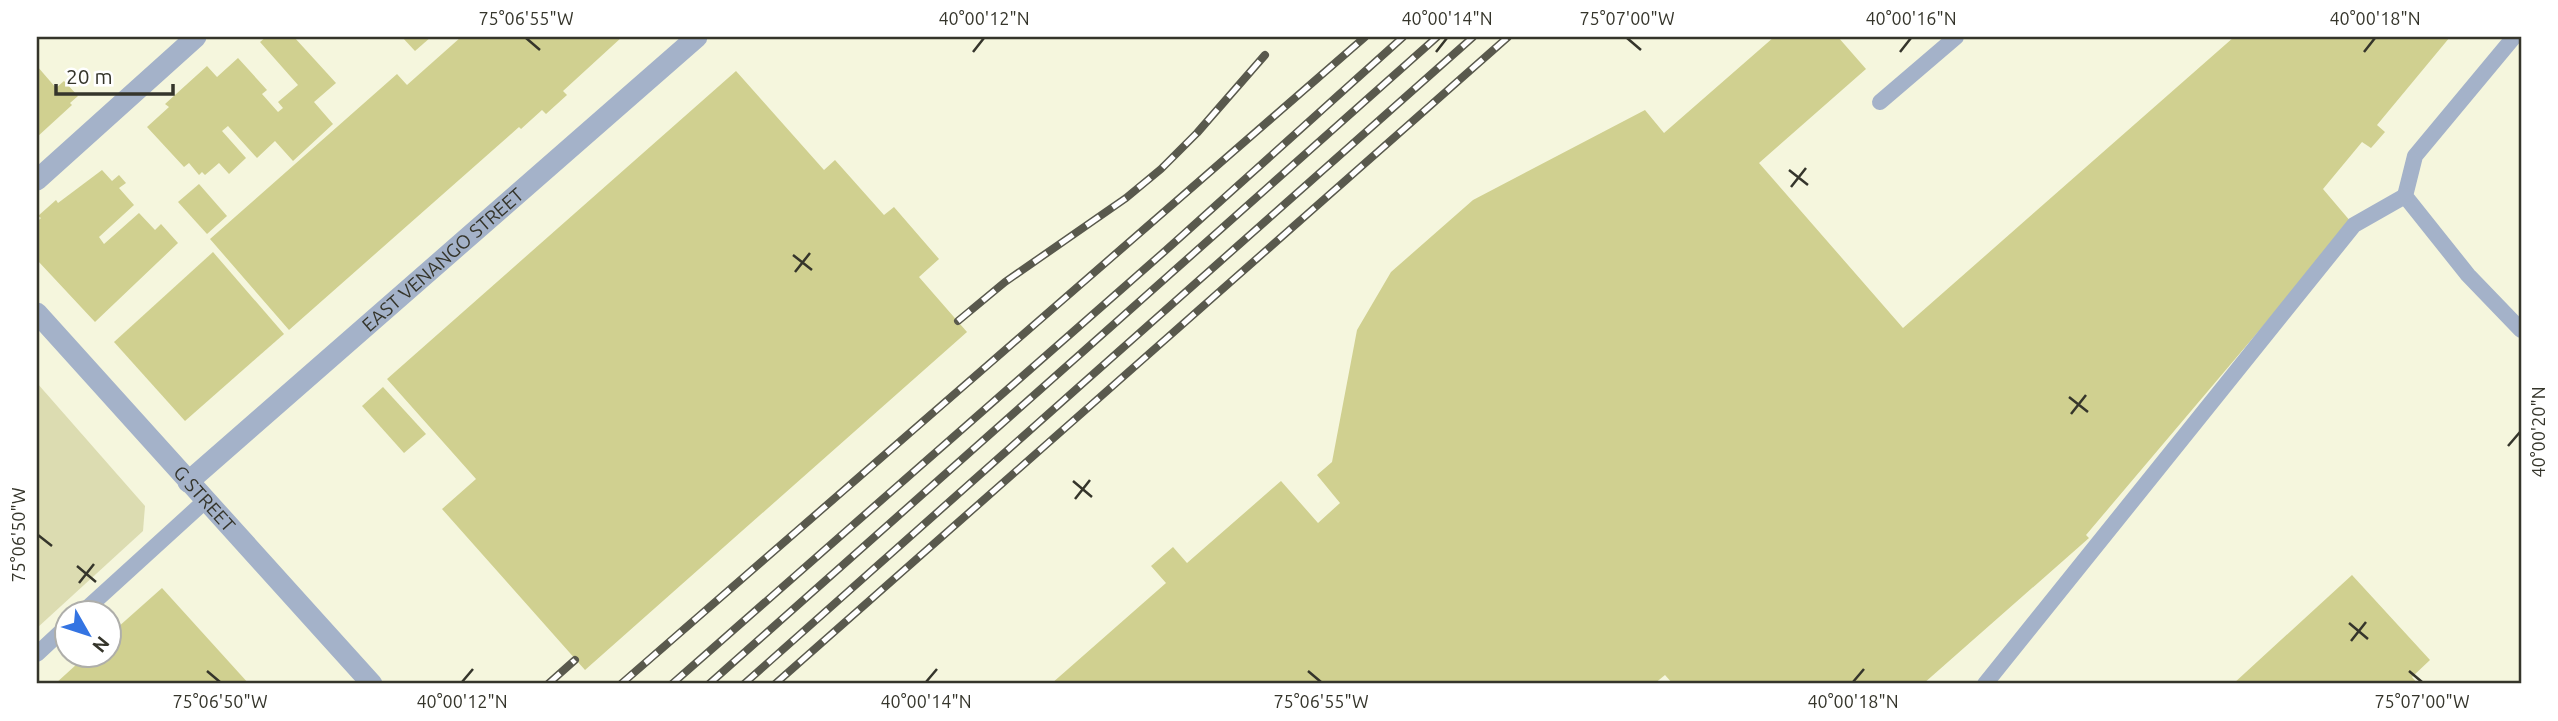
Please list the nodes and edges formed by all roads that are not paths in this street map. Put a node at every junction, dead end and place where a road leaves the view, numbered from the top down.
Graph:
1 (196, 37) edge
2 (697, 37) edge
3 (1956, 37) edge
4 (2514, 37) edge
5 (1880, 102) dead end
6 (37, 180) edge
7 (2405, 196) junction
8 (37, 313) edge
9 (2521, 330) edge
10 (188, 482) junction
11 (205, 501) junction
12 (98, 598) edge
13 (52, 640) edge
14 (37, 654) edge
15 (372, 684) edge
16 (1985, 684) edge

1 - 6 street
2 - 10 street, EAST VENANGO STREET
3 - 5 lane
4 - 7 lane
7 - 9 lane
7 - 16 lane
8 - 10 street, G STREET
10 - 11 street, G STREET
11 - 12 lane
11 - 15 street, G STREET
13 - 14 lane

